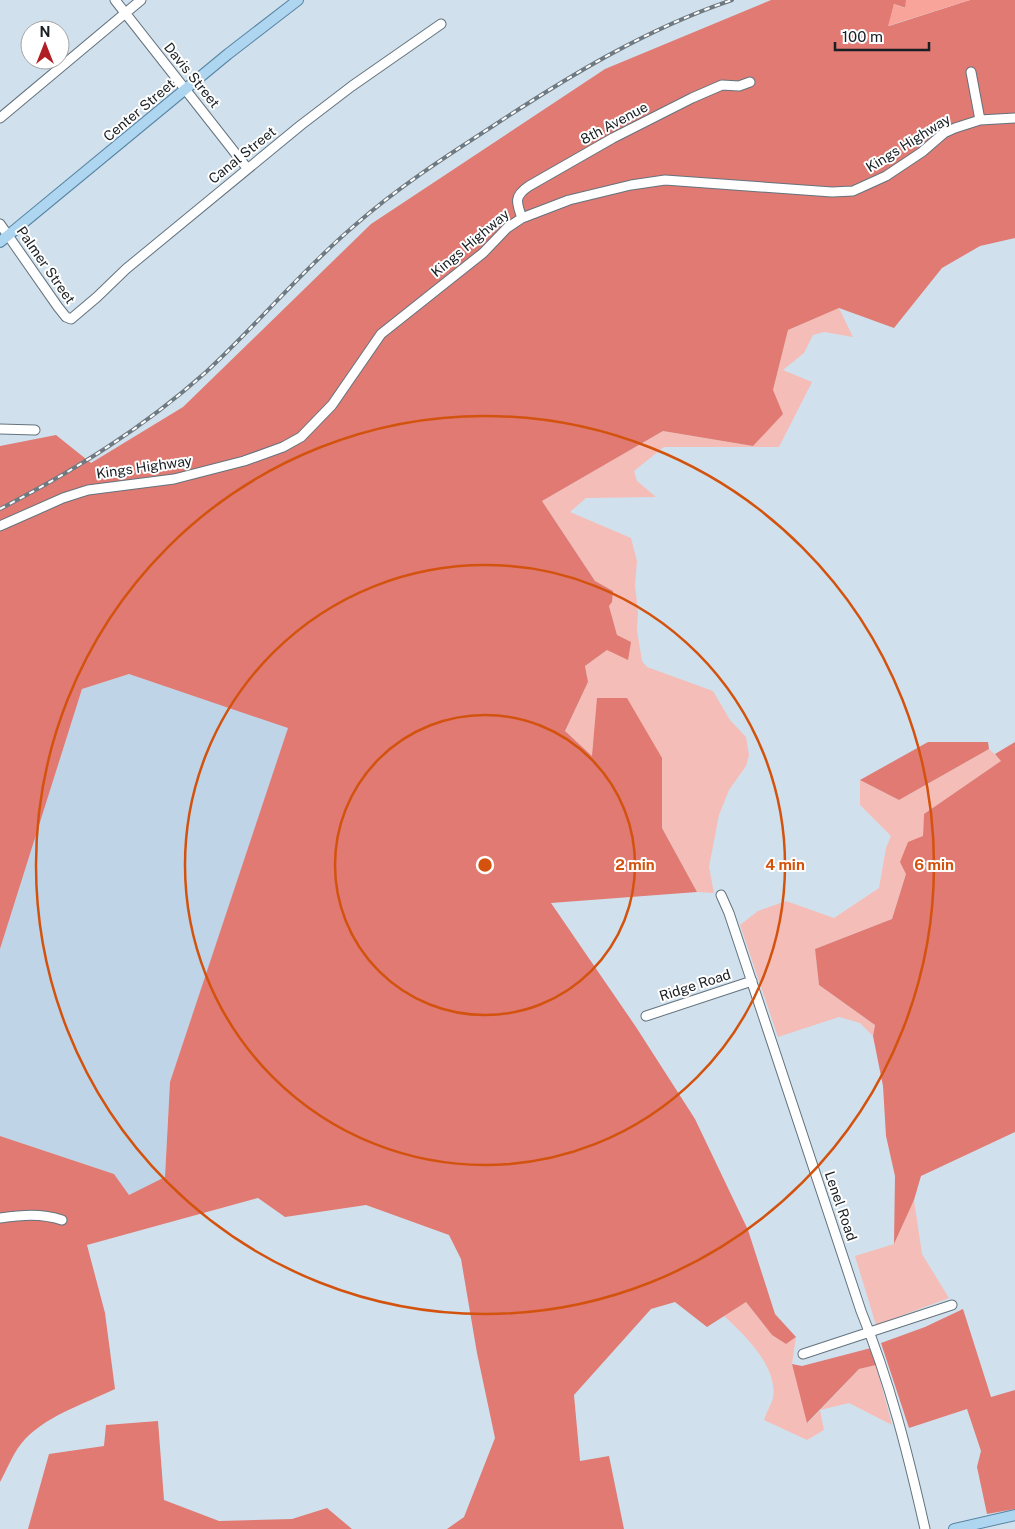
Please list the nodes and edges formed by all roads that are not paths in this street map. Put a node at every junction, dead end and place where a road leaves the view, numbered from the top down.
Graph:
1 (115, 0) edge
2 (141, 0) edge
3 (298, 0) edge
4 (125, 13) junction
5 (441, 24) dead end
6 (971, 72) dead end
7 (750, 82) dead end
8 (186, 89) junction
9 (0, 118) edge
10 (1015, 118) edge
11 (980, 120) junction
12 (247, 168) junction
13 (522, 218) junction
14 (0, 224) edge
15 (4, 238) edge
16 (70, 319) joint
17 (0, 429) edge
18 (35, 430) dead end
19 (0, 526) edge
20 (721, 895) dead end
21 (752, 981) junction
22 (646, 1016) dead end
23 (0, 1218) edge
24 (62, 1220) dead end
25 (952, 1305) dead end
26 (869, 1331) junction
27 (803, 1354) dead end
28 (1015, 1514) edge
29 (925, 1529) edge
30 (954, 1529) edge

1 - 4 street, Davis Street
2 - 4 street
3 - 8 main road, Center Street
4 - 8 street, Davis Street
4 - 9 street
5 - 12 street, Canal Street
6 - 11 street
7 - 13 street, 8th Avenue
8 - 12 street, Davis Street
8 - 15 main road, Center Street
10 - 11 street, Kings Highway
11 - 13 street, Kings Highway
12 - 16 street, Canal Street
13 - 19 street, Kings Highway
14 - 15 street, Palmer Street
15 - 16 street, Palmer Street
17 - 18 street
20 - 21 street, Lenel Road
21 - 22 street, Ridge Road
21 - 26 street, Lenel Road
23 - 24 street
25 - 26 street
26 - 27 street
26 - 29 street, Lenel Road
28 - 30 main road

